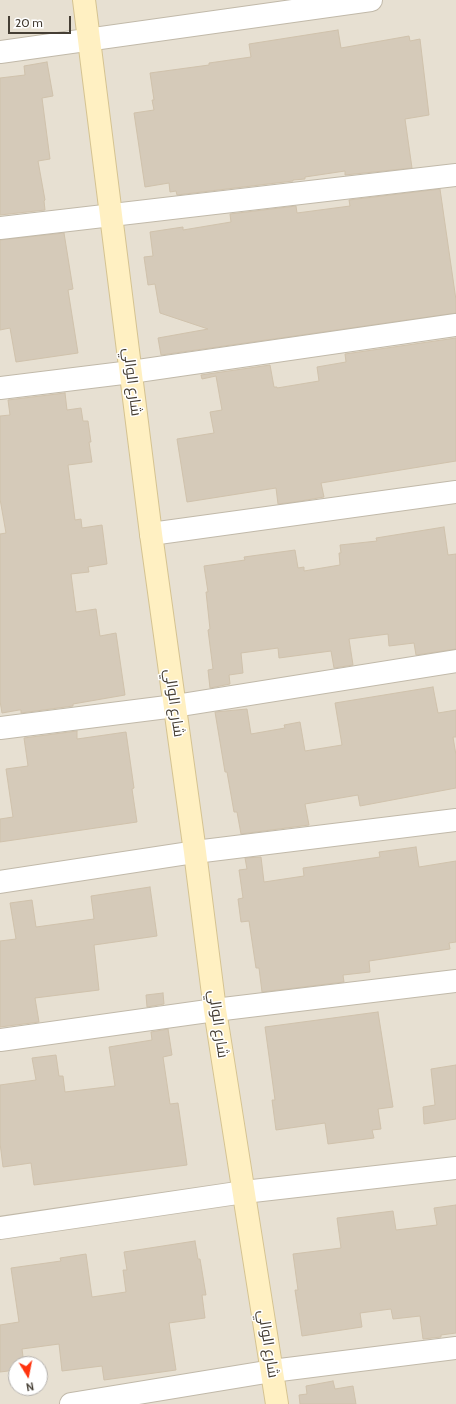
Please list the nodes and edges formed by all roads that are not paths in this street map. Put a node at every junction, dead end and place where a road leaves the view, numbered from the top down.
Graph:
1 (84, 0) edge
2 (371, 0) edge
3 (89, 40) junction
4 (0, 52) edge
5 (456, 175) edge
6 (111, 214) junction
7 (0, 228) edge
8 (456, 326) edge
9 (131, 372) junction
10 (0, 388) edge
11 (456, 492) edge
12 (151, 534) junction
13 (456, 661) edge
14 (175, 706) junction
15 (0, 728) edge
16 (456, 820) edge
17 (195, 852) junction
18 (0, 882) edge
19 (456, 981) edge
20 (215, 1010) junction
21 (0, 1040) edge
22 (456, 1168) edge
23 (244, 1192) junction
24 (0, 1228) edge
25 (456, 1348) edge
26 (272, 1371) junction
27 (71, 1404) edge
28 (277, 1404) edge

1 - 3 main road, شارع الوالي
2 - 3 street
3 - 4 street
3 - 6 main road, شارع الوالي
5 - 6 street
6 - 7 street
6 - 9 main road, شارع الوالي
8 - 9 street
9 - 10 street
9 - 12 main road, شارع الوالي
11 - 12 street
12 - 14 main road, شارع الوالي
13 - 14 street
14 - 15 street
14 - 17 main road, شارع الوالي
16 - 17 street
17 - 18 street
17 - 20 main road, شارع الوالي
19 - 20 street
20 - 21 street
20 - 23 main road, شارع الوالي
22 - 23 street
23 - 24 street
23 - 26 main road, شارع الوالي
25 - 26 street
26 - 27 street
26 - 28 main road, شارع الوالي

